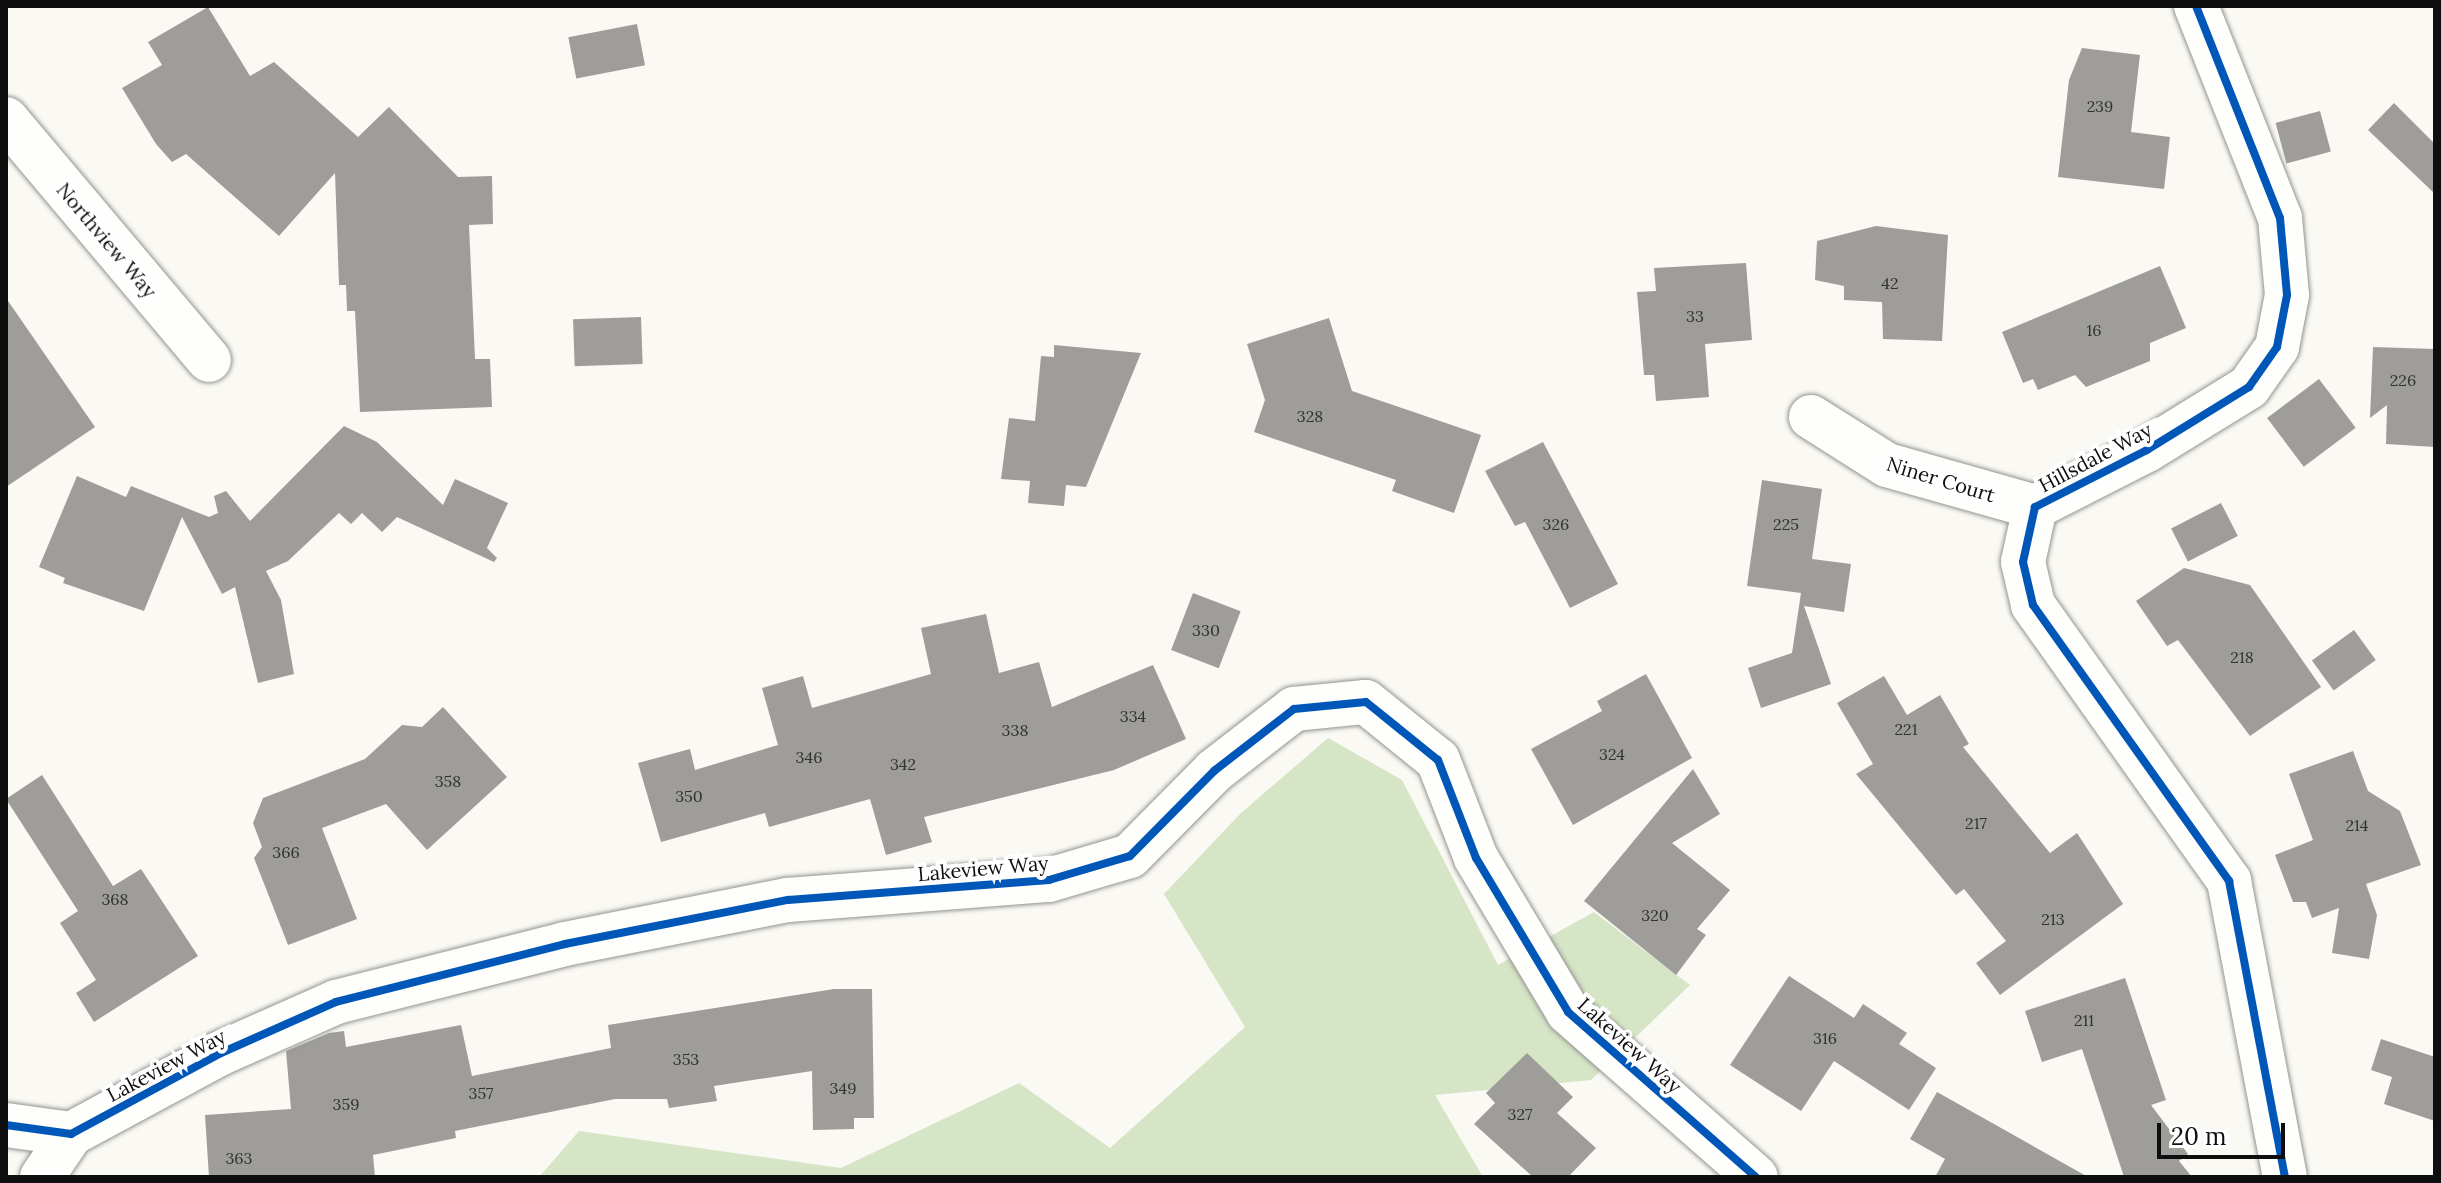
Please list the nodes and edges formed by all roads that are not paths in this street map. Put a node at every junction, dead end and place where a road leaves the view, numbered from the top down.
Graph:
1 (2196, 6) edge
2 (6, 119) edge
3 (209, 360) dead end
4 (1811, 417) dead end
5 (2035, 507) junction
6 (6, 1125) edge
7 (71, 1134) junction
8 (42, 1177) edge
9 (1756, 1177) edge
10 (2285, 1177) edge

1 - 5 street, Hillsdale Way
2 - 3 street, Northview Way
4 - 5 street, Niner Court
5 - 10 street, Hillsdale Way
6 - 7 street
7 - 8 street
7 - 9 street, Lakeview Way

